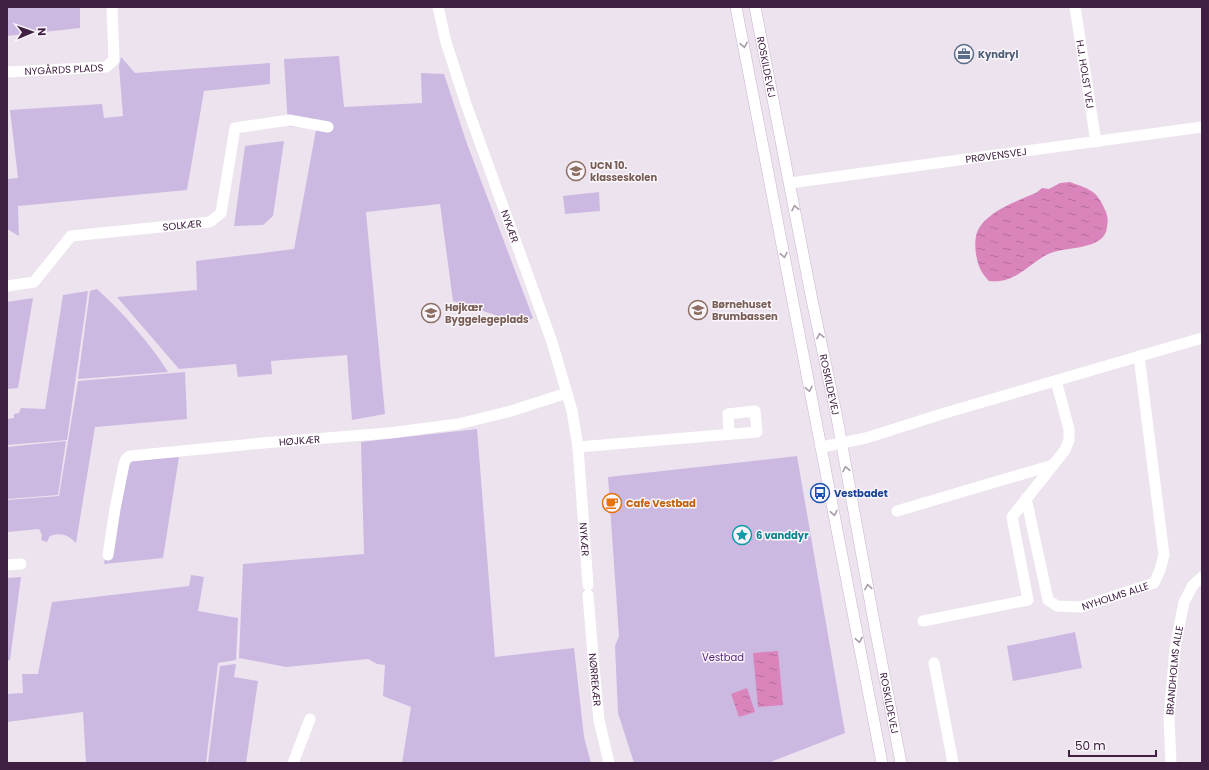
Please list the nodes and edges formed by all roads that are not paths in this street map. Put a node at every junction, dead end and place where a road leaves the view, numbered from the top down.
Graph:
1 (112, 7) edge
2 (438, 7) edge
3 (736, 7) edge
4 (755, 7) edge
5 (1075, 7) edge
6 (7, 72) edge
7 (328, 127) dead end
8 (1202, 127) edge
9 (1096, 142) junction
10 (790, 183) junction
11 (7, 286) edge
12 (1202, 338) edge
13 (1140, 356) junction
14 (1056, 381) junction
15 (567, 392) junction
16 (729, 434) dead end
17 (842, 443) junction
18 (578, 447) junction
19 (821, 447) junction
20 (1053, 465) junction
21 (1026, 498) junction
22 (897, 511) dead end
23 (108, 556) dead end
24 (21, 564) dead end
25 (7, 565) edge
26 (1202, 577) edge
27 (588, 590) joint
28 (923, 621) dead end
29 (934, 663) dead end
30 (310, 719) dead end
31 (293, 763) edge
32 (609, 763) edge
33 (882, 763) edge
34 (902, 763) edge
35 (953, 763) edge
36 (1171, 763) edge

1 - 6 street, NYGÅRDS PLADS
2 - 15 street, NYKÆR
3 -> 19 street, ROSKILDEVEJ
4 - 10 street, ROSKILDEVEJ
5 - 9 street, H.J. HOLST VEJ
7 - 11 street, SOLKÆR
8 - 9 street, PRØVENSVEJ
9 - 10 street, PRØVENSVEJ
17 -> 10 street, ROSKILDEVEJ
12 - 13 street
13 - 14 street
13 - 21 street, NYHOLMS ALLE
14 - 17 street
14 - 20 street
15 - 18 street, NYKÆR
15 - 23 street, HØJKÆR
16 - 18 street
17 - 19 street
34 -> 17 street, ROSKILDEVEJ
18 - 27 street, NYKÆR
19 -> 33 street, ROSKILDEVEJ
20 - 21 street
20 - 22 street
21 - 28 street
24 - 25 street
26 - 36 street, BRANDHOLMS ALLE
27 - 32 street, NØRREKÆR
29 - 35 street
30 - 31 street

